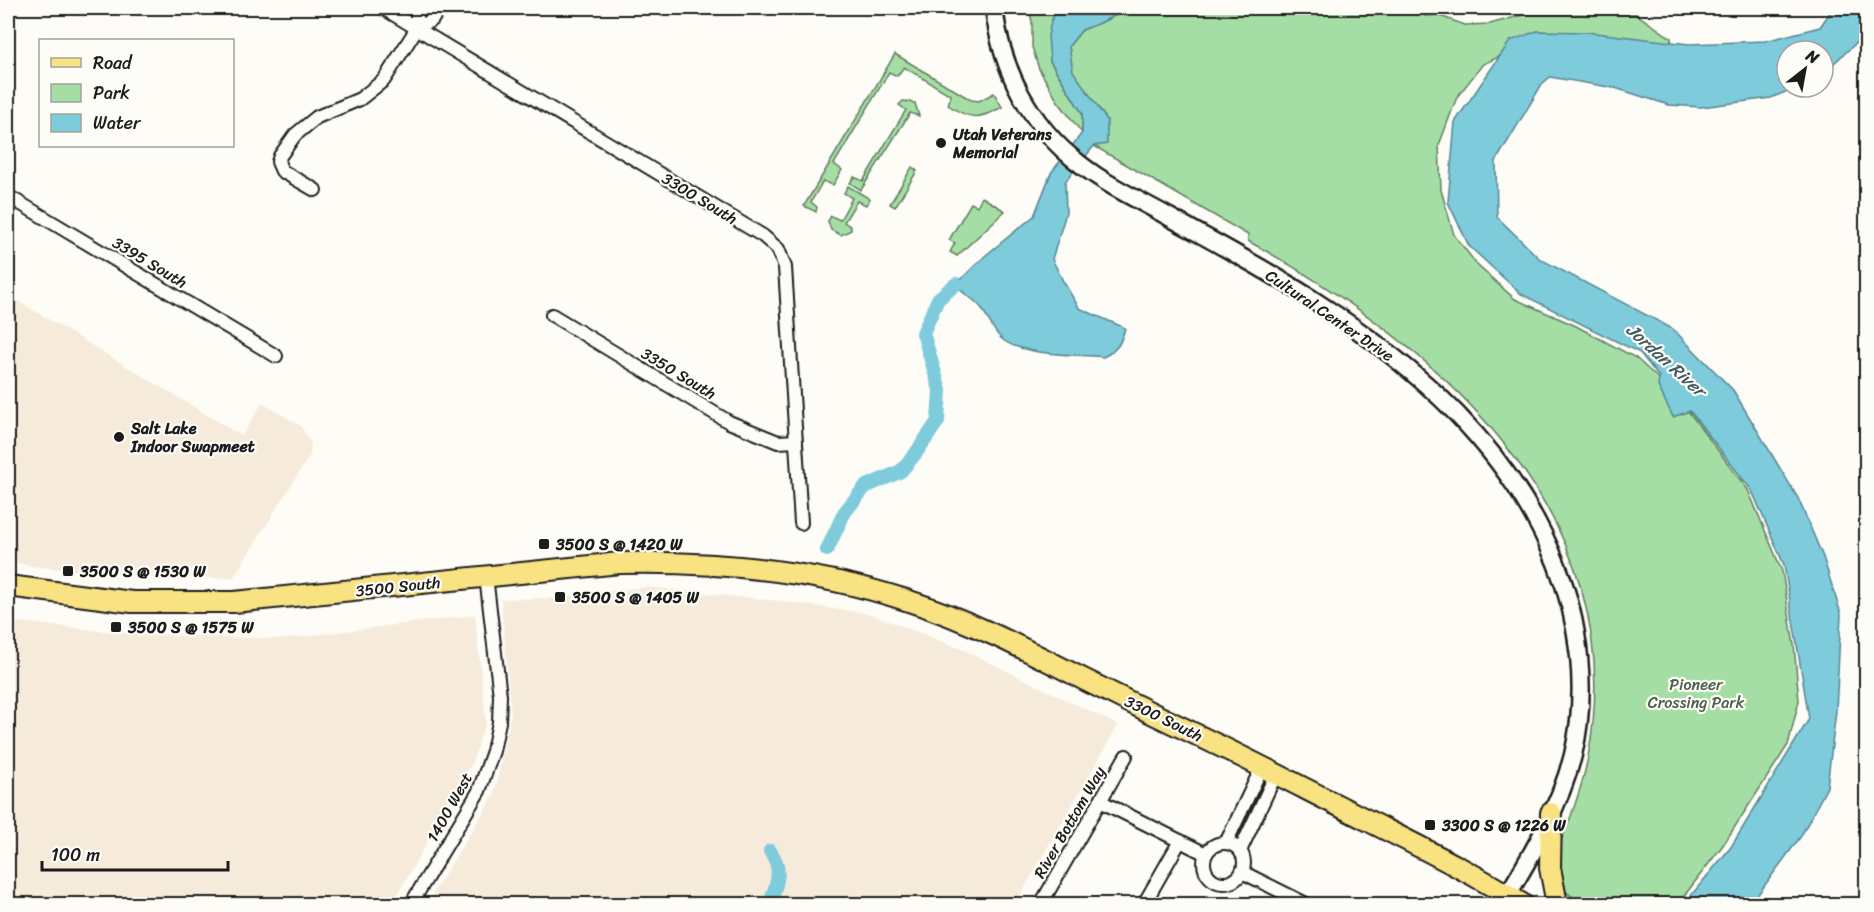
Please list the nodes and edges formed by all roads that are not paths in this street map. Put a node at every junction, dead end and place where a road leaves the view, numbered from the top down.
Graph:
1 (383, 8) edge
2 (419, 8) edge
3 (439, 8) edge
4 (994, 8) edge
5 (417, 28) junction
6 (315, 190) dead end
7 (8, 196) edge
8 (552, 315) dead end
9 (276, 356) dead end
10 (796, 441) junction
11 (801, 523) dead end
12 (789, 572) joint
13 (486, 576) junction
14 (8, 586) edge
15 (1126, 756) dead end
16 (1269, 770) junction
17 (1100, 801) junction
18 (1551, 813) junction
19 (1180, 841) junction
20 (1226, 843) junction
21 (1240, 851) junction
22 (1206, 854) junction
23 (1242, 872) junction
24 (1511, 901) edge
25 (411, 904) edge
26 (1041, 904) edge
27 (1144, 904) edge
28 (1306, 904) edge
29 (1557, 904) edge

1 - 5 street, 3300 South
2 - 5 street
3 - 5 street
4 - 18 street, Cultural Center Drive
5 - 6 street
5 - 10 street, 3300 South
7 - 9 street, 3395 South
8 - 10 street, 3350 South
10 - 11 street, 3300 South
12 - 13 main road, 3500 South
12 - 16 main road, 3300 South
13 - 14 main road, 3500 South
13 - 25 street, 1400 West
15 - 17 street, River Bottom Way
16 - 20 street
16 - 21 street
16 - 24 main road, 3300 South
17 - 19 street
17 - 26 street, River Bottom Way
18 - 24 street, Cultural Center Drive
18 - 29 main road
19 - 22 street
19 - 27 street
20 - 21 street
20 - 22 street
21 - 23 street
22 - 23 street
23 - 28 street

